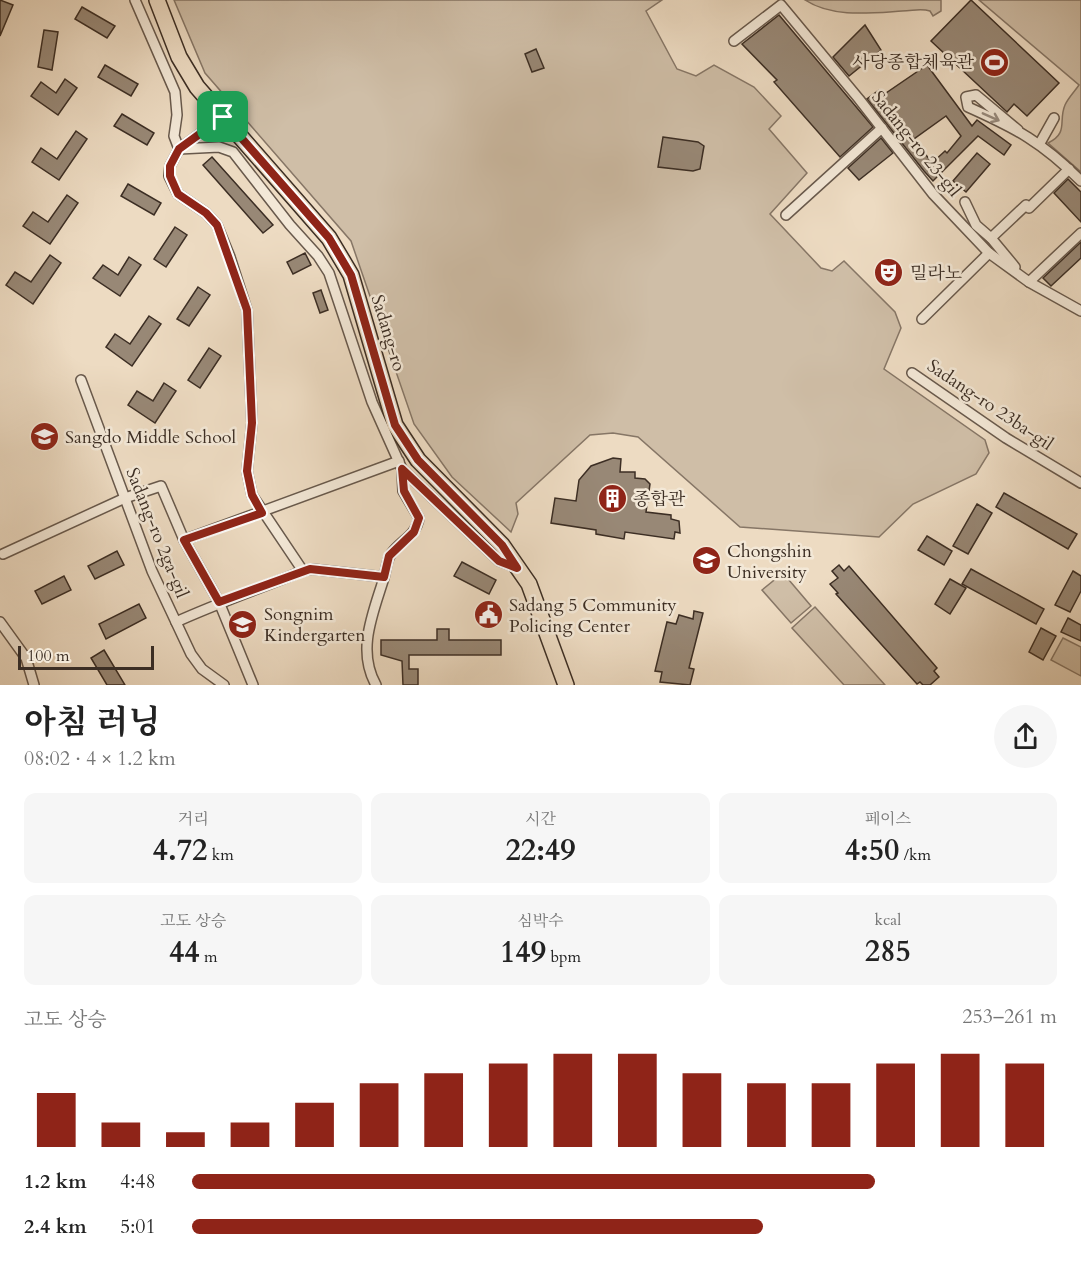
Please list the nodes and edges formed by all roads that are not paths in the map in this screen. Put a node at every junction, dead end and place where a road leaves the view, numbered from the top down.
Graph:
1 (135, 0) edge
2 (157, 0) edge
3 (734, 41) dead end
4 (223, 117) junction
5 (1054, 118) dead end
6 (882, 128) junction
7 (1018, 130) junction
8 (1040, 143) junction
9 (179, 149) junction
10 (1069, 169) junction
11 (1081, 181) edge
12 (965, 202) dead end
13 (786, 214) dead end
14 (1081, 233) edge
15 (991, 238) junction
16 (989, 253) junction
17 (1025, 279) junction
18 (1081, 311) edge
19 (922, 319) dead end
20 (912, 373) dead end
21 (81, 380) dead end
22 (400, 465) junction
23 (1081, 483) edge
24 (125, 498) junction
25 (262, 513) junction
26 (184, 540) junction
27 (3, 554) dead end
28 (517, 568) junction
29 (303, 571) junction
30 (384, 577) junction
31 (219, 602) junction
32 (0, 622) edge
33 (176, 622) junction
34 (34, 685) edge
35 (224, 685) edge
36 (253, 685) edge
37 (376, 685) edge
38 (566, 685) edge

1 - 9 street
2 - 4 main road, Sadang-ro
3 - 6 street, Sadang-ro 23-gil
4 - 9 street
4 - 28 main road, Sadang-ro
5 - 8 street
6 - 13 street
6 - 16 street, Sadang-ro 23-gil
7 -> 7 street
7 - 8 street
8 - 10 street
9 - 22 street
9 - 25 street
10 - 11 street
10 - 15 street
12 - 15 street
14 - 17 street
15 - 17 street
16 - 17 street, Sadang-ro 23-gil
16 - 19 street
17 - 18 street, Sadang-ro 23-gil
20 - 23 street, Sadang-ro 23ba-gil
21 - 24 street, Sadang-ro 2ga-gil
22 - 25 street
22 - 28 street
22 - 30 street
24 - 26 street
24 - 27 street
24 - 33 street, Sadang-ro 2ga-gil
25 - 26 street
25 - 29 street
26 - 31 street
28 - 38 main road, Sadang-ro
29 - 30 street
29 - 31 street
30 - 37 street
31 - 33 street
31 - 36 street
32 - 34 street
33 - 35 street, Sadang-ro 2ga-gil

